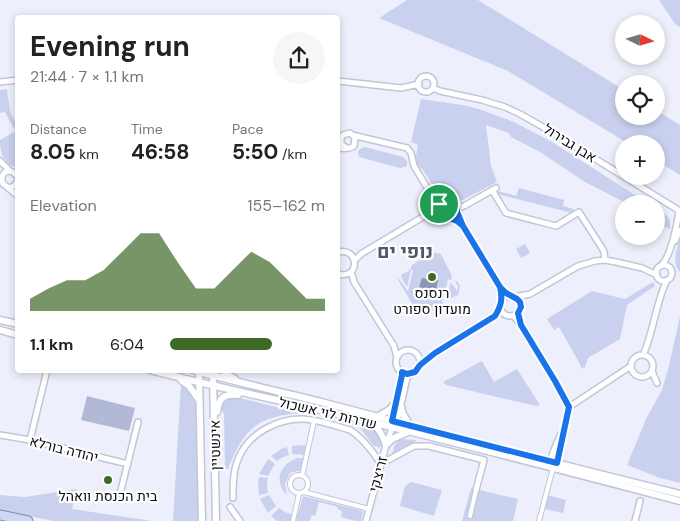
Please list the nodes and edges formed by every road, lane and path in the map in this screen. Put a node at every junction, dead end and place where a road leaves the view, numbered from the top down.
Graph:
1 (15, 80) edge
2 (340, 81) edge
3 (0, 82) edge
4 (419, 84) junction
5 (433, 88) junction
6 (352, 134) junction
7 (370, 139) junction
8 (340, 140) edge
9 (340, 142) edge
10 (355, 143) junction
11 (340, 148) edge
12 (347, 148) junction
13 (0, 162) edge
14 (14, 171) edge
15 (1, 179) edge
16 (15, 184) edge
17 (7, 187) junction
18 (0, 188) edge
19 (15, 194) edge
20 (438, 204) junction
21 (457, 210) junction
22 (680, 211) edge
23 (442, 218) junction
24 (450, 219) junction
25 (417, 221) junction
26 (463, 226) junction
27 (680, 230) edge
28 (340, 251) edge
29 (353, 259) junction
30 (605, 260) junction
31 (660, 266) junction
32 (642, 268) junction
33 (671, 268) junction
34 (351, 272) junction
35 (340, 275) edge
36 (658, 276) junction
37 (667, 280) junction
38 (354, 282) junction
39 (500, 287) junction
40 (661, 292) junction
41 (530, 294) junction
42 (514, 297) junction
43 (501, 305) junction
44 (518, 312) junction
45 (506, 315) junction
46 (495, 316) junction
47 (0, 320) edge
48 (15, 323) edge
49 (0, 330) edge
50 (15, 334) edge
51 (648, 344) junction
52 (394, 346) junction
53 (406, 351) junction
54 (435, 353) junction
55 (643, 355) junction
56 (418, 356) junction
57 (397, 358) junction
58 (649, 358) junction
59 (420, 365) junction
60 (631, 366) junction
61 (402, 372) junction
62 (46, 373) edge
63 (162, 373) edge
64 (197, 373) edge
65 (213, 373) edge
66 (226, 373) edge
67 (633, 373) junction
68 (410, 374) junction
69 (651, 374) junction
70 (618, 375) junction
71 (173, 376) junction
72 (199, 382) junction
73 (657, 383) dead end
74 (248, 384) junction
75 (213, 386) junction
76 (261, 397) junction
77 (200, 404) junction
78 (398, 404) junction
79 (569, 407) junction
80 (375, 420) junction
81 (314, 421) junction
82 (138, 422) dead end
83 (393, 424) junction
84 (214, 428) junction
85 (409, 429) junction
86 (0, 435) edge
87 (30, 440) junction
88 (386, 445) junction
89 (128, 464) junction
90 (381, 464) junction
91 (553, 464) junction
92 (302, 476) junction
93 (476, 490) joint
94 (304, 492) junction
95 (120, 494) dead end
96 (299, 494) junction
97 (680, 494) edge
98 (233, 498) dead end
99 (640, 501) dead end
100 (680, 501) edge
101 (230, 507) dead end
102 (369, 509) junction
103 (0, 516) edge
104 (470, 516) dead end
105 (28, 521) edge
106 (202, 521) edge
107 (216, 521) edge
108 (240, 521) edge
109 (293, 521) edge
110 (366, 521) edge
111 (539, 521) edge
112 (635, 521) edge

1 - 3 street
2 - 4 street
4 - 5 street
4 - 5 street
5 - 22 street, אבן גבירול
6 - 7 street
6 - 8 street
6 - 10 street
7 - 10 street
7 - 20 street
9 - 12 street
10 - 12 street
11 - 12 street
13 - 14 street
13 - 15 street
14 - 15 street
15 - 17 street
16 - 17 street
17 - 18 street
17 - 19 street
20 - 21 street
20 - 23 street
20 - 25 street
21 - 24 street
21 - 26 street
21 - 30 street
22 - 31 street
23 - 24 street
23 - 25 street
24 - 26 street
25 - 29 street
26 - 39 street
27 - 33 street
28 - 29 street
29 - 34 street
30 - 32 street
30 - 41 street
31 - 32 street
31 - 33 street
31 - 36 street
32 - 36 street
33 - 37 street
34 - 35 street
34 - 38 street
35 - 38 street
36 - 37 street
36 - 40 street
37 - 40 street
38 - 52 street
39 - 42 street
39 - 43 street
40 - 51 street
41 - 42 street
41 - 44 street
42 - 43 street
42 - 44 street
43 - 45 street
43 - 46 street
44 - 45 street
44 - 79 street
45 - 46 street
46 - 54 street
47 - 48 street
49 - 50 street
51 - 55 street
51 - 58 street
52 - 53 street
52 - 57 street
53 - 56 street
53 - 57 street
54 - 56 street
54 - 59 street
55 - 58 street
55 - 60 street
56 - 59 street
57 - 61 street
58 - 69 street
59 - 68 street
60 - 67 street
60 - 70 street
61 - 68 street
61 - 78 street
62 - 87 street
63 - 71 street, שדרות לוי אשכול
64 - 72 street, אינשטיין
65 - 74 street, שדרות לוי אשכול
65 - 75 street, אינשטיין
66 - 74 street
67 - 69 street
67 - 70 street
68 - 78 street
69 - 73 street
70 - 79 street
71 - 72 street, שדרות לוי אשכול
71 - 77 street
72 - 75 street, שדרות לוי אשכול
72 - 77 street, אינשטיין
74 - 80 street, שדרות לוי אשכול
75 - 76 street, שדרות לוי אשכול
75 - 84 street, אינשטיין
76 - 80 street, שדרות לוי אשכול
76 - 84 street
77 - 106 street, אינשטיין
78 - 80 street
78 - 83 street, זריצקי
78 - 85 street
79 - 91 street
80 - 83 street, שדרות לוי אשכול
80 - 88 street
81 - 90 street, שדרות לוי אשכול
81 - 92 street
81 - 98 street, שדרות לוי אשכול
82 - 89 street
83 - 85 street, שדרות לוי אשכול
83 - 88 street, זריצקי
84 - 107 street, אינשטיין
85 - 88 street
85 - 91 street, שדרות לוי אשכול
86 - 87 street, יהודה בורלא
87 - 89 street, יהודה בורלא
88 - 90 street, זריצקי
89 - 95 street
90 - 93 street
90 - 102 street, זריצקי
91 - 97 street, שדרות לוי אשכול
91 - 100 street, שדרות לוי אשכול
91 - 111 street
92 - 94 street
92 - 96 street
93 - 104 street
94 - 96 street
94 - 102 street
96 - 109 street
99 - 112 street
101 - 108 street
102 - 110 street, זריצקי
103 - 105 highway

